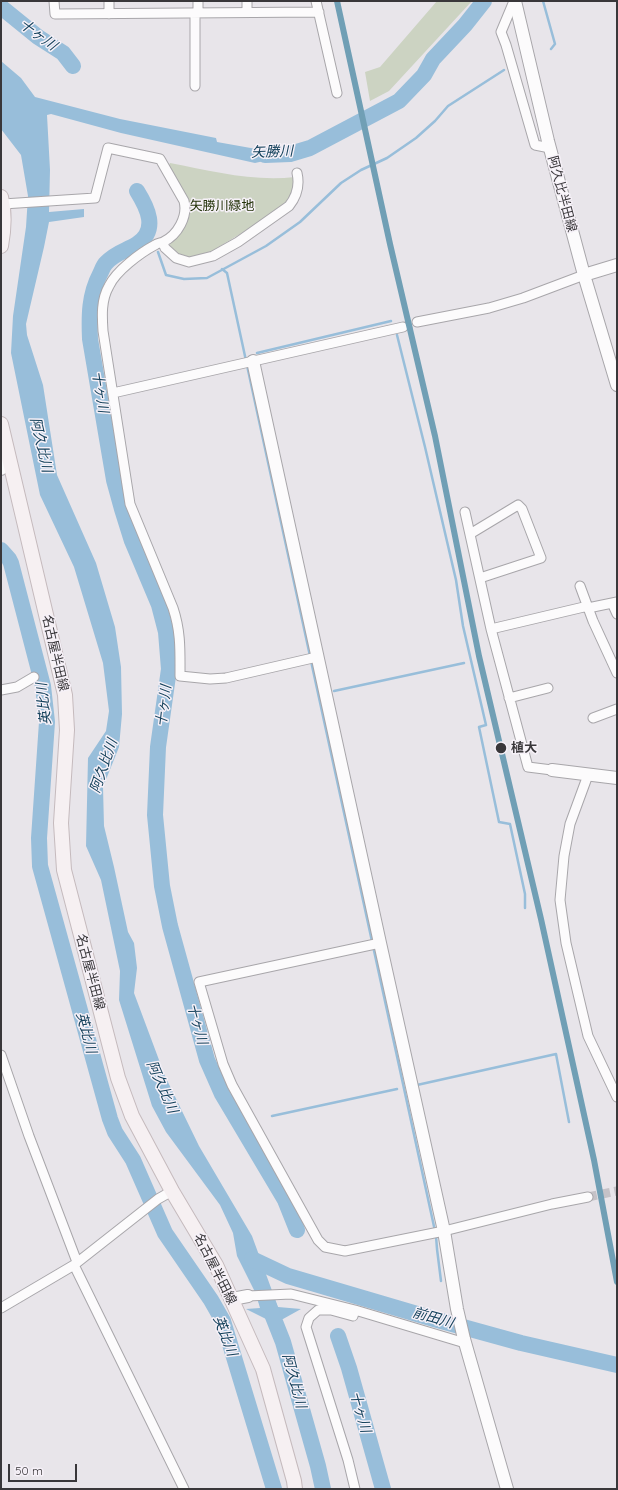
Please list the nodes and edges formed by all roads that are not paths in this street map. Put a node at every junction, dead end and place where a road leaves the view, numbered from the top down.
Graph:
1 (54, 1) edge
2 (109, 1) edge
3 (198, 1) edge
4 (247, 1) edge
5 (316, 1) edge
6 (514, 1) edge
7 (247, 12) junction
8 (319, 12) junction
9 (196, 13) junction
10 (109, 14) junction
11 (195, 86) dead end
12 (337, 93) dead end
13 (550, 148) junction
14 (297, 174) dead end
15 (2, 200) edge
16 (2, 227) edge
17 (163, 243) junction
18 (1, 246) edge
19 (617, 265) edge
20 (584, 275) junction
21 (417, 322) tunnel mouth
22 (403, 327) tunnel mouth
23 (252, 361) junction
24 (617, 385) edge
25 (113, 393) junction
26 (1, 424) edge
27 (4, 462) edge
28 (465, 512) dead end
29 (470, 534) junction
30 (480, 578) junction
31 (580, 586) dead end
32 (614, 603) edge
33 (588, 607) junction
34 (617, 614) edge
35 (491, 629) junction
36 (317, 657) junction
37 (617, 672) edge
38 (34, 677) dead end
39 (548, 688) dead end
40 (1, 690) edge
41 (509, 698) junction
42 (617, 708) edge
43 (593, 718) dead end
44 (552, 770) joint
45 (588, 775) junction
46 (617, 778) edge
47 (380, 944) junction
48 (1, 1055) edge
49 (617, 1097) edge
50 (172, 1191) junction
51 (588, 1197) tunnel mouth
52 (444, 1231) junction
53 (76, 1264) junction
54 (248, 1296) joint
55 (232, 1299) junction
56 (1, 1308) edge
57 (355, 1310) junction
58 (464, 1341) junction
59 (184, 1489) edge
60 (295, 1489) edge
61 (356, 1489) edge
62 (507, 1489) edge

1 - 10 street
2 - 10 street
3 - 9 street
4 - 7 street
5 - 8 street
6 - 13 street, 阿久比半田線
6 - 13 street
7 - 8 street
7 - 9 street
8 - 12 street
9 - 10 street
9 - 11 street
13 - 20 street, 阿久比半田線
14 - 17 street
15 - 16 main road
15 - 17 street
16 - 18 main road
17 - 25 street
19 - 20 street
20 - 21 street
20 - 24 street, 阿久比半田線
22 - 23 street
23 - 25 street
23 - 36 street
25 - 36 street
26 - 27 main road, 名古屋半田線
27 - 50 main road, 名古屋半田線
28 - 29 street
29 - 30 street
29 - 30 street
30 - 35 street
31 - 33 street
32 - 33 street
32 - 34 street
33 - 35 street
33 - 37 street
35 - 41 street
36 - 47 street
38 - 40 street
39 - 41 street
41 - 44 street
42 - 43 street
44 - 45 street
45 - 46 street
45 - 49 street
47 - 52 street
47 - 52 street
48 - 53 street
50 - 53 street
50 - 55 main road, 名古屋半田線
51 - 52 street
52 - 58 street
53 - 56 street
53 - 59 street
54 - 55 street
54 - 57 street
55 - 60 main road, 名古屋半田線
57 - 58 street
57 - 61 street
58 - 62 street

